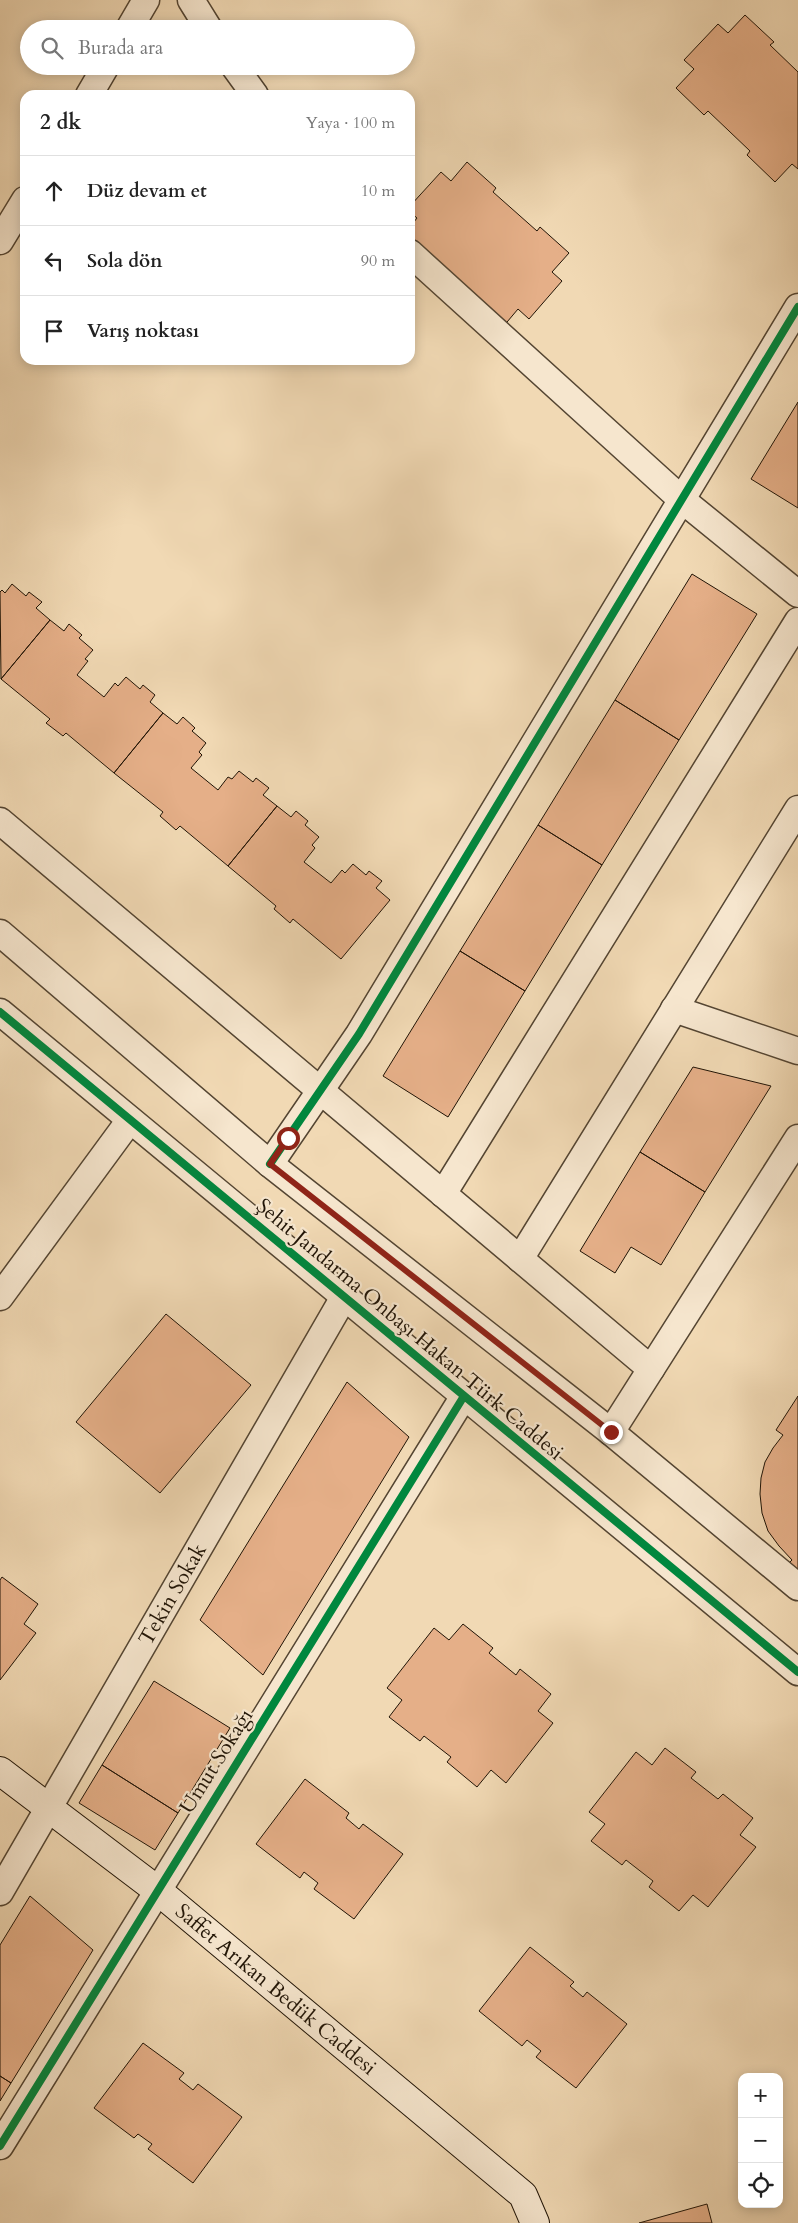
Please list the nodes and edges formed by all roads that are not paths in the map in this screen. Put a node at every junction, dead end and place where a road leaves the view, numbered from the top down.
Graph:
1 (146, 0) edge
2 (192, 0) edge
3 (134, 20) edge
4 (204, 20) edge
5 (100, 75) edge
6 (241, 75) edge
7 (91, 90) edge
8 (251, 90) edge
9 (20, 208) edge
10 (0, 241) edge
11 (415, 258) edge
12 (798, 307) edge
13 (681, 499) junction
14 (798, 594) edge
15 (798, 621) edge
16 (798, 809) edge
17 (0, 821) edge
18 (0, 933) edge
19 (674, 1009) junction
20 (0, 1012) edge
21 (798, 1051) edge
22 (320, 1091) junction
23 (130, 1120) junction
24 (798, 1138) edge
25 (270, 1164) junction
26 (443, 1194) junction
27 (520, 1258) junction
28 (0, 1297) edge
29 (344, 1297) junction
30 (651, 1369) junction
31 (464, 1396) junction
32 (611, 1432) junction
33 (798, 1586) edge
34 (798, 1672) edge
35 (0, 1770) edge
36 (48, 1806) junction
37 (157, 1890) junction
38 (0, 1892) edge
39 (0, 2146) edge
40 (535, 2223) edge

1 - 3 street
2 - 4 street
5 - 7 street
6 - 8 street
9 - 10 street
11 - 13 street
12 - 13 street
13 - 14 street
13 - 22 street
15 - 26 street
16 - 19 street
17 - 22 street
18 - 25 street, Şehit Jandarma Onbaşı Hakan Türk Caddesi
19 - 21 street
19 - 27 street
20 - 23 street, Şehit Jandarma Onbaşı Hakan Türk Caddesi
22 - 25 street
22 - 26 street
23 - 28 street
23 - 29 street, Şehit Jandarma Onbaşı Hakan Türk Caddesi
24 - 30 street
25 - 32 street, Şehit Jandarma Onbaşı Hakan Türk Caddesi
26 - 27 street
27 - 30 street
29 - 31 street, Şehit Jandarma Onbaşı Hakan Türk Caddesi
29 - 36 street, Tekin Sokak
30 - 32 street
31 - 34 street, Şehit Jandarma Onbaşı Hakan Türk Caddesi
31 - 37 street, Umut Sokağı
32 - 33 street, Şehit Jandarma Onbaşı Hakan Türk Caddesi
35 - 36 street, Saffet Arıkan Bedük Caddesi
36 - 37 street, Saffet Arıkan Bedük Caddesi
36 - 38 street, Tekin Sokak
37 - 39 street, Umut Sokağı
37 - 40 street, Saffet Arıkan Bedük Caddesi

